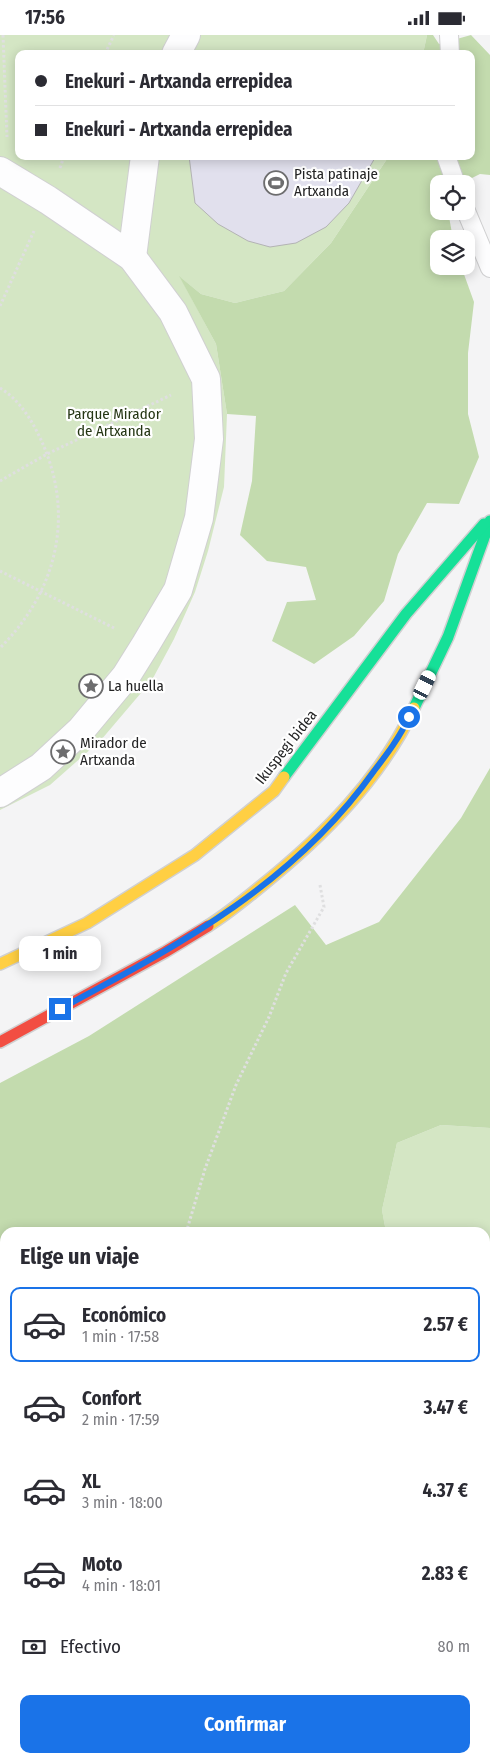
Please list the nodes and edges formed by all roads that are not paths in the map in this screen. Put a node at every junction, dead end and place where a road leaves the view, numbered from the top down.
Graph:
1 (186, 35) edge
2 (448, 35) edge
3 (178, 50) edge
4 (450, 50) edge
5 (144, 160) edge
6 (447, 160) edge
7 (7, 175) edge
8 (453, 175) edge
9 (470, 220) edge
10 (132, 257) junction
11 (490, 268) edge
12 (490, 519) edge
13 (0, 793) edge
14 (0, 964) edge
15 (0, 1042) edge

1 - 3 street
2 - 4 lane
5 - 10 street
6 - 8 lane
7 - 10 street
9 - 11 lane
10 - 13 street
12 - 14 street, Ikuspegi bidea
12 - 15 street

